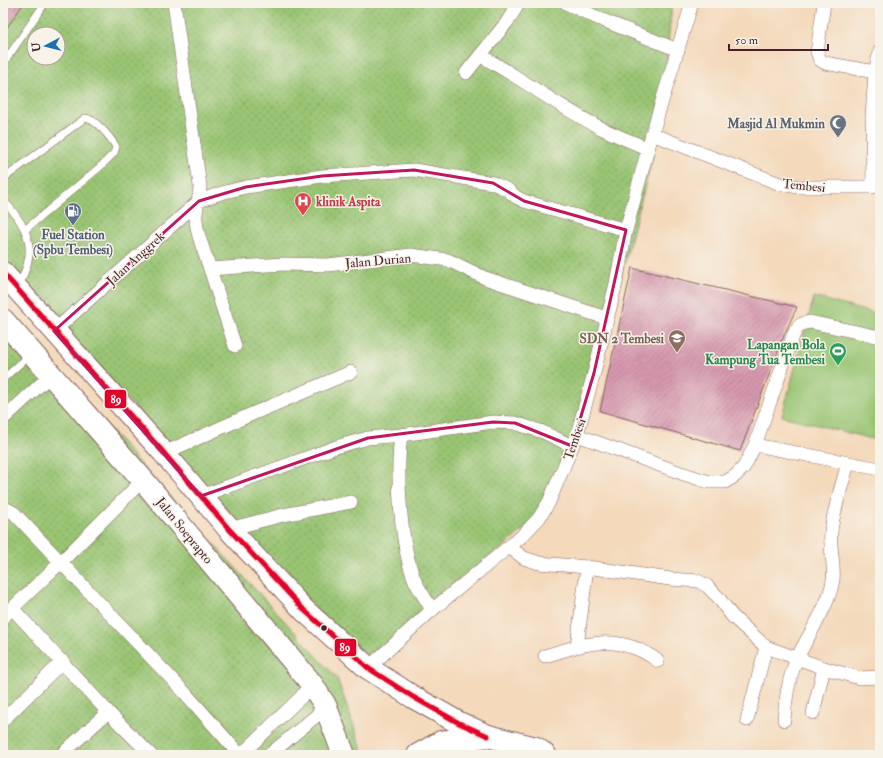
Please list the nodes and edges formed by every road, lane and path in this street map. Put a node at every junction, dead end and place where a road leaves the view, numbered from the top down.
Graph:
1 (45, 3) edge
2 (174, 3) edge
3 (519, 3) edge
4 (566, 3) edge
5 (692, 3) edge
6 (824, 3) edge
7 (678, 50) junction
8 (880, 51) edge
9 (481, 56) junction
10 (3, 64) edge
11 (875, 72) junction
12 (466, 73) dead end
13 (876, 100) edge
14 (652, 134) junction
15 (648, 149) junction
16 (876, 158) edge
17 (3, 179) edge
18 (876, 188) edge
19 (3, 200) edge
20 (199, 201) junction
21 (26, 229) junction
22 (626, 230) junction
23 (210, 269) junction
24 (3, 273) edge
25 (17, 289) junction
26 (606, 318) junction
27 (3, 320) edge
28 (54, 331) junction
29 (880, 337) edge
30 (235, 346) dead end
31 (32, 353) junction
32 (351, 372) dead end
33 (52, 374) junction
34 (3, 380) edge
35 (3, 419) edge
36 (401, 435) junction
37 (574, 441) junction
38 (755, 445) junction
39 (164, 453) junction
40 (848, 463) junction
41 (880, 469) edge
42 (144, 480) junction
43 (201, 496) junction
44 (351, 502) dead end
45 (3, 507) edge
46 (229, 529) junction
47 (509, 548) junction
48 (61, 562) junction
49 (587, 567) junction
50 (432, 610) junction
51 (8, 612) edge
52 (577, 646) junction
53 (766, 647) junction
54 (544, 656) dead end
55 (798, 658) junction
56 (63, 662) junction
57 (658, 662) dead end
58 (368, 668) junction
59 (824, 668) junction
60 (880, 677) edge
61 (311, 683) junction
62 (325, 705) junction
63 (108, 712) junction
64 (813, 713) dead end
65 (3, 720) edge
66 (747, 720) dead end
67 (784, 720) dead end
68 (488, 736) junction
69 (61, 755) edge
70 (151, 755) edge
71 (241, 755) edge
72 (269, 755) edge
73 (344, 755) edge
74 (418, 755) edge
75 (545, 755) edge

1 - 10 lane
2 - 20 street
3 - 9 street
4 - 7 street
5 - 7 street, Tembesi
6 - 11 street
7 - 14 street, Tembesi
8 - 11 street, Tembesi
9 - 12 street
9 - 15 street
11 - 13 street, Tembesi
13 - 16 street, Tembesi
14 - 15 street, Tembesi
14 - 18 street, Tembesi
15 - 22 street, Tembesi
16 - 18 street, Tembesi
17 - 21 lane
19 - 21 lane
20 - 22 street, Jalan Anggrek
20 - 23 street
20 - 28 street, Jalan Anggrek
21 - 25 lane
22 - 26 street, Tembesi
23 - 26 street, Jalan Durian
23 - 30 street
24 - 25 highway
25 - 28 highway
26 - 37 street, Tembesi
27 - 31 highway, Jalan Soeprapto
28 - 39 highway
29 - 38 street
31 - 33 highway, Jalan Soeprapto
31 - 34 lane
32 - 39 street
33 - 35 street
33 - 42 highway, Jalan Soeprapto
36 - 37 street
36 - 43 street
36 - 50 street
37 - 38 street
37 - 47 street, Tembesi
38 - 40 street
39 - 43 highway
40 - 41 street
40 - 55 street
42 - 48 street
42 - 61 highway, Jalan Soeprapto
43 - 46 highway
44 - 46 street
45 - 48 street
46 - 58 highway
47 - 49 street
47 - 50 street, Tembesi
48 - 51 street
48 - 71 street
49 - 52 street
49 - 53 street
50 - 58 street, Tembesi
51 - 56 street
52 - 54 street
52 - 57 street
53 - 55 street
53 - 66 street
55 - 59 street
55 - 67 street
56 - 63 street
56 - 65 street
58 - 68 highway
59 - 60 street
59 - 64 street
61 - 62 highway, Jalan Soeprapto
61 - 71 street
62 - 72 street
62 - 73 highway, Jalan Soeprapto
63 - 69 street
63 - 70 street
68 - 74 highway
68 - 75 highway

